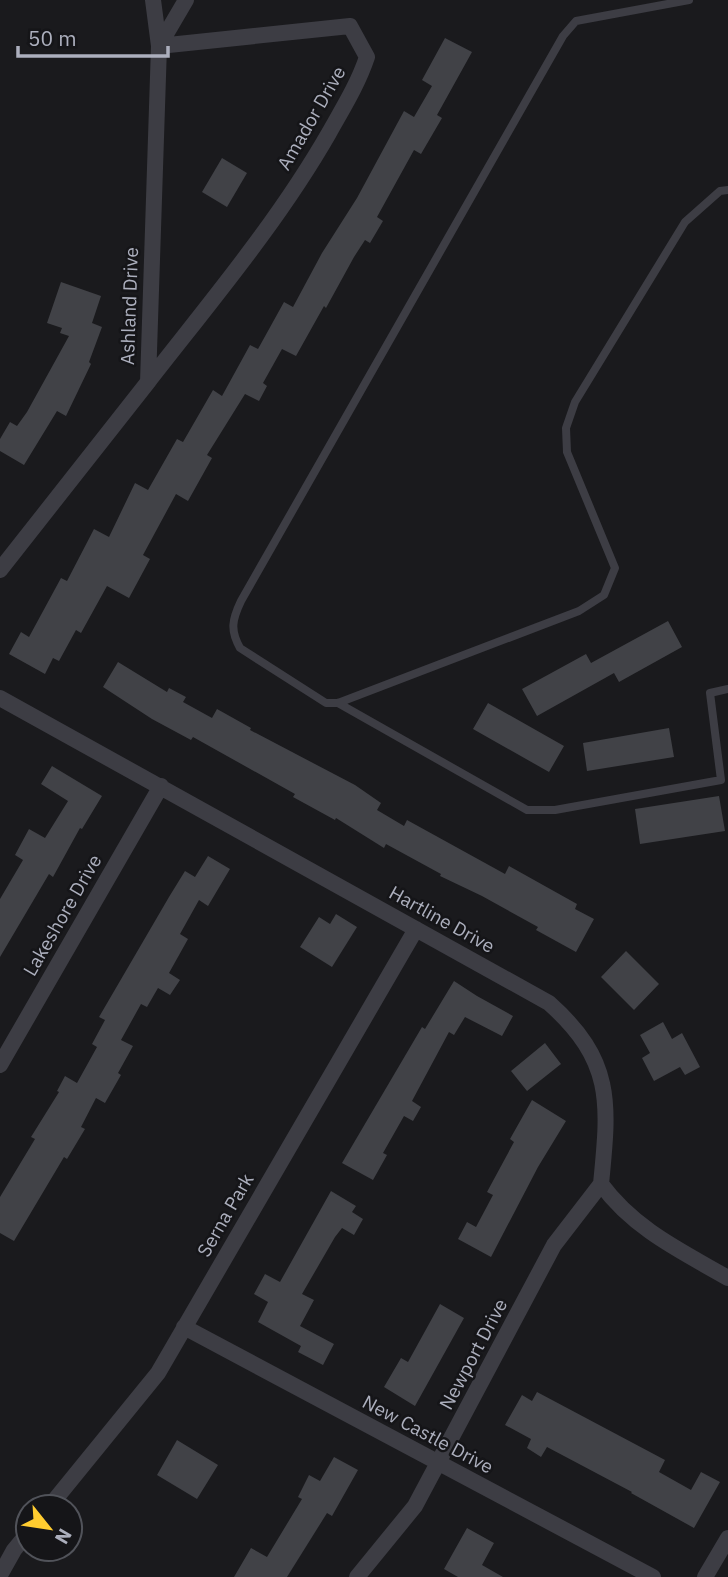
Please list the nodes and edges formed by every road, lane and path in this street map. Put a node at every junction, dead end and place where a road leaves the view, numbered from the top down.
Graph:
1 (153, 0) edge
2 (186, 0) edge
3 (689, 0) edge
4 (159, 46) junction
5 (728, 190) edge
6 (148, 382) junction
7 (0, 570) edge
8 (728, 689) edge
9 (0, 698) edge
10 (338, 704) junction
11 (161, 786) junction
12 (416, 929) junction
13 (0, 1065) edge
14 (601, 1184) junction
15 (728, 1278) edge
16 (184, 1327) junction
17 (439, 1463) junction
18 (60, 1493) edge
19 (728, 1538) edge
20 (14, 1550) edge
21 (0, 1574) edge
22 (357, 1577) edge
23 (653, 1577) edge
24 (705, 1577) edge

1 - 4 street
2 - 4 street, Ashland Drive
3 - 10 lane
4 - 6 street, Ashland Drive
4 - 6 street, Amador Drive
5 - 10 lane
6 - 7 street, Ashland Drive
8 - 10 lane
9 - 11 street, Hartline Drive
11 - 12 street, Hartline Drive
11 - 13 street, Lakeshore Drive
12 - 14 street, Hartline Drive
12 - 16 street, Serna Park
14 - 15 street
14 - 17 street, Newport Drive
16 - 17 street, New Castle Drive
16 - 18 street, Serna Park
17 - 22 street, Newport Drive
17 - 23 street, New Castle Drive
19 - 24 street
20 - 21 street

